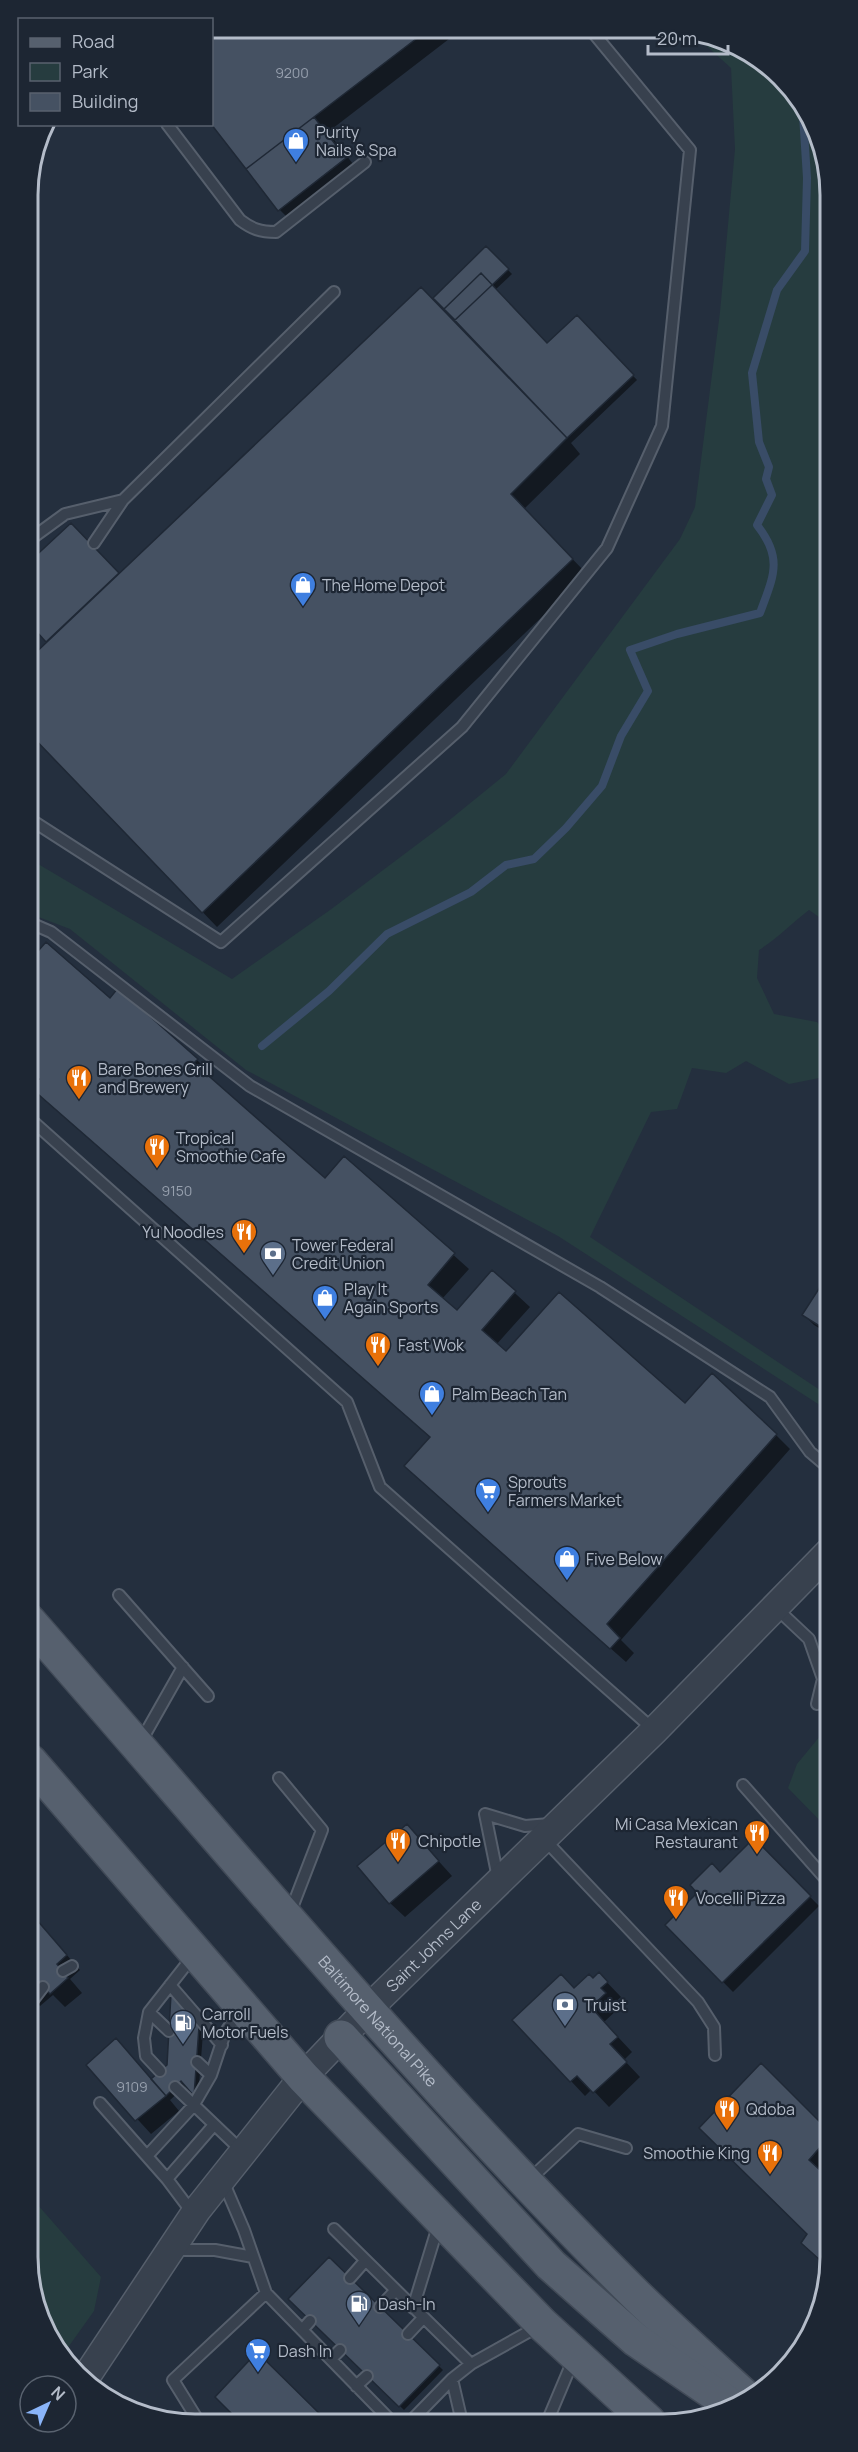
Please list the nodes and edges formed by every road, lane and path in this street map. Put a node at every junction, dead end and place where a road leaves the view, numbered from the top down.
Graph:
1 (598, 38) edge
2 (169, 126) edge
3 (365, 162) dead end
4 (334, 292) dead end
5 (123, 500) junction
6 (38, 534) edge
7 (94, 543) dead end
8 (38, 824) edge
9 (38, 926) edge
10 (38, 1126) edge
11 (820, 1460) edge
12 (820, 1561) edge
13 (119, 1595) dead end
14 (775, 1607) junction
15 (37, 1630) edge
16 (183, 1666) junction
17 (820, 1670) edge
18 (820, 1691) edge
19 (208, 1696) dead end
20 (817, 1704) dead end
21 (654, 1731) junction
22 (139, 1746) junction
23 (37, 1769) edge
24 (279, 1778) dead end
25 (743, 1785) dead end
26 (551, 1831) junction
27 (820, 1873) edge
28 (499, 1882) junction
29 (288, 1919) junction
30 (195, 1953) junction
31 (170, 1985) junction
32 (43, 1987) dead end
33 (37, 1995) edge
34 (243, 2007) junction
35 (368, 2010) junction
36 (149, 2012) junction
37 (169, 2031) dead end
38 (341, 2037) junction
39 (222, 2045) junction
40 (715, 2055) dead end
41 (196, 2062) dead end
42 (160, 2071) dead end
43 (211, 2075) junction
44 (303, 2077) junction
45 (175, 2087) dead end
46 (100, 2103) dead end
47 (193, 2106) junction
48 (213, 2126) junction
49 (626, 2148) dead end
50 (243, 2152) junction
51 (147, 2156) junction
52 (166, 2179) junction
53 (222, 2179) junction
54 (527, 2182) junction
55 (194, 2215) junction
56 (440, 2220) junction
57 (334, 2229) dead end
58 (172, 2250) junction
59 (253, 2257) junction
60 (365, 2261) junction
61 (350, 2278) dead end
62 (395, 2291) junction
63 (266, 2293) junction
64 (380, 2307) dead end
65 (413, 2308) junction
66 (423, 2318) junction
67 (310, 2321) dead end
68 (542, 2324) junction
69 (302, 2330) junction
70 (408, 2334) dead end
71 (340, 2350) dead end
72 (575, 2355) junction
73 (331, 2359) junction
74 (471, 2364) junction
75 (88, 2373) edge
76 (367, 2376) dead end
77 (452, 2379) junction
78 (356, 2386) junction
79 (742, 2394) edge
80 (725, 2402) edge
81 (194, 2414) edge
82 (384, 2414) edge
83 (418, 2414) edge
84 (460, 2414) edge
85 (550, 2414) edge
86 (640, 2414) edge

1 - 8 lane
2 - 3 lane
4 - 5 lane
5 - 6 lane
5 - 7 lane
9 - 11 lane
10 - 21 lane
12 - 14 street, Saint Johns Lane
13 - 16 lane
14 - 17 lane
14 - 21 street, Saint Johns Lane
15 - 22 main road, Baltimore National Pike
16 - 19 lane
16 - 22 lane
18 - 20 lane
21 - 26 street, Saint Johns Lane
22 - 29 main road, Baltimore National Pike
23 - 30 main road
24 - 29 lane
25 - 27 lane
26 - 28 street, Saint Johns Lane
26 - 28 lane
26 - 40 lane
28 - 35 street, Saint Johns Lane
29 - 35 main road, Baltimore National Pike
30 - 31 lane
30 - 34 main road
31 - 36 lane
31 - 39 lane
32 - 33 lane
34 - 39 lane
34 - 44 main road
35 - 38 street, Saint Johns Lane
35 - 54 main road, Baltimore National Pike
36 - 37 lane
36 - 42 lane
38 - 44 street, Saint Johns Lane
38 - 80 main road
39 - 43 lane
41 - 43 lane
43 - 47 lane
44 - 50 street, Saint Johns Lane
44 - 56 main road
45 - 47 lane
46 - 51 lane
47 - 48 lane
47 - 51 lane
48 - 50 lane
48 - 52 lane
49 - 54 lane
50 - 53 street, Saint Johns Lane
51 - 52 lane
52 - 55 lane
53 - 55 street, Saint Johns Lane
53 - 59 lane
54 - 79 main road, Baltimore National Pike
55 - 58 street, Saint Johns Lane
56 - 65 lane
56 - 68 main road
57 - 60 lane
58 - 59 lane
58 - 75 street, Saint Johns Lane
59 - 63 lane
60 - 61 lane
60 - 62 lane
62 - 64 lane
62 - 65 lane
63 - 69 lane
63 - 81 lane
65 - 66 lane
66 - 70 lane
66 - 74 lane
67 - 69 lane
68 - 72 main road
68 - 74 lane
69 - 73 lane
71 - 73 lane
72 - 85 lane
72 - 86 main road
73 - 78 lane
74 - 77 lane
76 - 78 lane
77 - 83 lane
77 - 84 lane
78 - 82 lane

